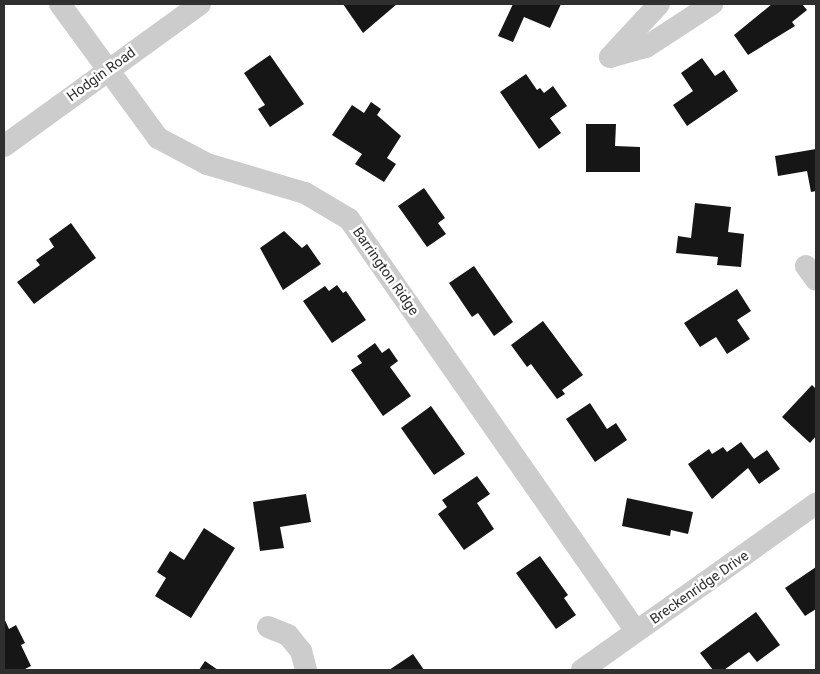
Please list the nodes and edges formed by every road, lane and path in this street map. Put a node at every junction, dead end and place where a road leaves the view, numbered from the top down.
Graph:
1 (60, 4) edge
2 (200, 4) edge
3 (659, 4) edge
4 (712, 4) edge
5 (106, 69) junction
6 (4, 146) edge
7 (816, 504) edge
8 (268, 627) dead end
9 (636, 631) junction
10 (306, 670) edge
11 (582, 670) edge

1 - 5 street, Barrington Ridge
2 - 5 street, Hodgin Road
3 - 4 street
5 - 6 street, Hodgin Road
5 - 9 street, Barrington Ridge
7 - 9 street, Breckenridge Drive
8 - 10 street
9 - 11 street, Breckenridge Drive

